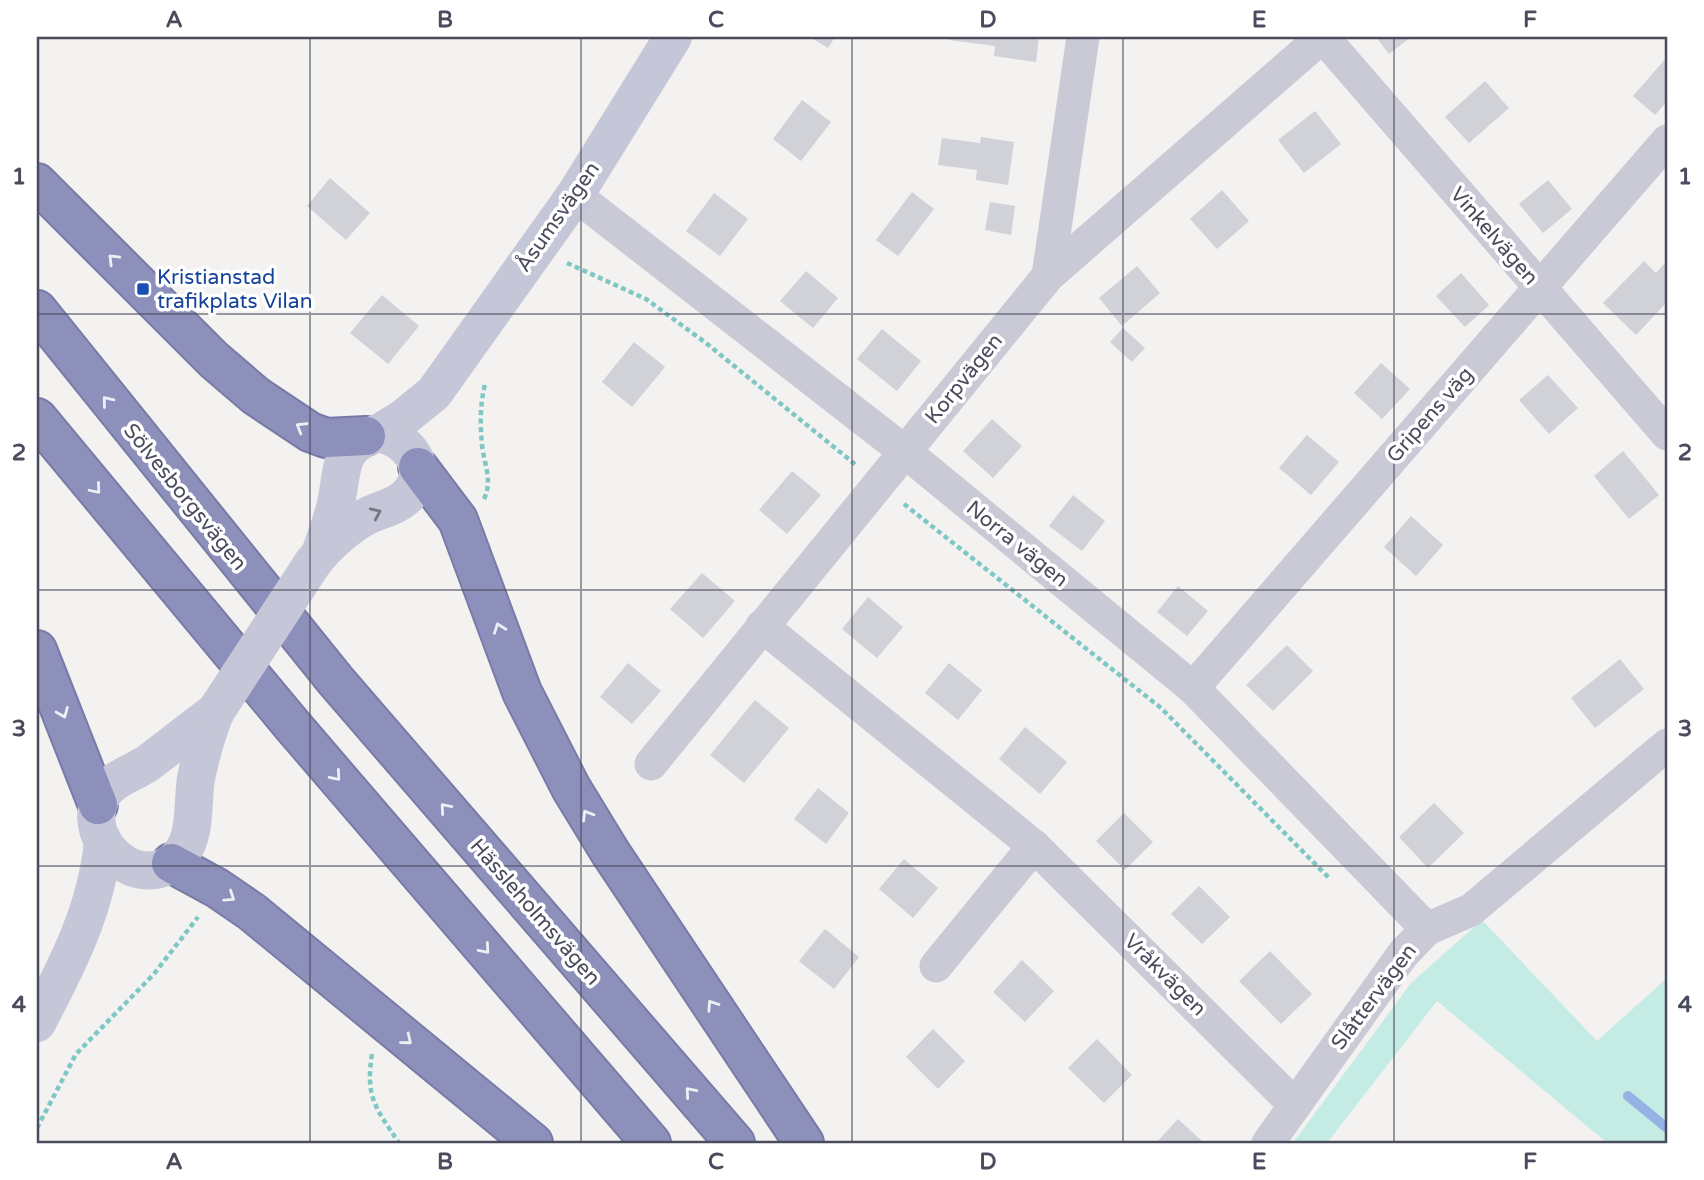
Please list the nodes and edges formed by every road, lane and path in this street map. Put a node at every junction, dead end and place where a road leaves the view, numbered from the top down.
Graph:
1 (673, 37) edge
2 (1083, 37) edge
3 (1322, 37) edge
4 (1667, 141) edge
5 (37, 183) edge
6 (587, 204) junction
7 (566, 263) junction
8 (558, 274) dead end
9 (1048, 276) junction
10 (1539, 289) junction
11 (37, 310) edge
12 (487, 377) dead end
13 (434, 393) junction
14 (37, 418) edge
15 (1667, 434) edge
16 (372, 435) junction
17 (904, 451) junction
18 (417, 463) junction
19 (878, 483) junction
20 (458, 520) junction
21 (317, 558) junction
22 (762, 626) junction
23 (37, 650) edge
24 (336, 681) joint
25 (1193, 688) junction
26 (209, 721) junction
27 (1667, 745) edge
28 (651, 764) dead end
29 (101, 823) junction
30 (1034, 846) junction
31 (160, 868) junction
32 (1333, 883) dead end
33 (217, 888) junction
34 (1427, 929) junction
35 (71, 958) junction
36 (936, 967) dead end
37 (37, 1023) edge
38 (373, 1051) dead end
39 (1295, 1105) junction
40 (37, 1128) edge
41 (399, 1143) edge
42 (533, 1143) edge
43 (652, 1143) edge
44 (735, 1143) edge
45 (804, 1143) edge
46 (1268, 1143) edge

1 - 6 main road, Åsumsvägen
2 - 9 street
3 - 9 street, Korpvägen
3 - 10 street, Vinkelvägen
4 - 10 street, Gripens väg
16 -> 5 highway
6 - 7 path
6 - 13 main road, Åsumsvägen
6 - 17 street, Norra vägen
7 - 8 path
7 - 19 path
9 - 17 street, Korpvägen
10 - 15 street, Vinkelvägen
10 - 25 street, Gripens väg
24 -> 11 highway, Sölvesborgsvägen
12 - 20 path
13 - 16 main road, Åsumsvägen
13 - 18 main road, Åsumsvägen
14 -> 43 highway
16 - 18 main road
16 - 21 main road, Åsumsvägen
17 - 19 street, Korpvägen
17 - 25 street, Norra vägen
18 - 20 highway
21 -> 18 main road, Åsumsvägen
19 - 22 street, Korpvägen
19 - 32 path
45 -> 20 highway
21 - 26 main road, bridge
22 - 28 street, Korpvägen
22 - 30 street, Vråkvägen
23 -> 29 highway
44 -> 24 highway, Hässleholmsvägen
25 - 34 street, Norra vägen
26 - 29 main road
26 - 31 main road
27 - 34 street, Slåttervägen
29 - 31 main road
29 - 35 main road
30 - 36 street
30 - 39 street, Vråkvägen
31 - 33 highway
31 - 35 main road
33 - 40 path
33 -> 42 highway
34 - 39 street, Slåttervägen
35 - 37 main road
38 - 41 path
39 - 46 street, Slåttervägen

